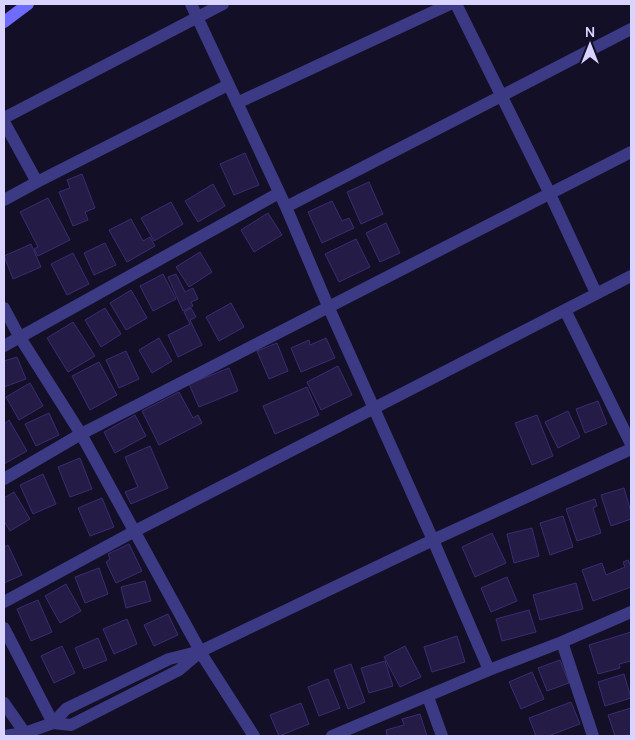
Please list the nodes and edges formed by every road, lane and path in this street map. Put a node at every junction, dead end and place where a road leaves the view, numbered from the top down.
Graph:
1 (28, 4) edge
2 (191, 4) edge
3 (223, 4) edge
4 (450, 4) edge
5 (456, 4) edge
6 (197, 18) junction
7 (4, 22) edge
8 (631, 29) edge
9 (228, 85) junction
10 (502, 96) junction
11 (237, 103) junction
12 (4, 120) edge
13 (631, 152) edge
14 (37, 182) junction
15 (279, 193) junction
16 (550, 194) junction
17 (4, 200) edge
18 (286, 207) junction
19 (631, 276) edge
20 (596, 293) junction
21 (328, 306) junction
22 (4, 308) edge
23 (566, 310) junction
24 (19, 336) junction
25 (4, 346) edge
26 (373, 409) junction
27 (80, 434) junction
28 (631, 444) edge
29 (631, 449) edge
30 (4, 479) edge
31 (135, 531) junction
32 (433, 540) junction
33 (4, 602) edge
34 (631, 612) edge
35 (4, 628) edge
36 (562, 642) junction
37 (201, 651) junction
38 (489, 670) junction
39 (428, 697) junction
40 (4, 703) edge
41 (53, 723) junction
42 (7, 735) edge
43 (26, 735) edge
44 (254, 736) edge
45 (332, 736) edge
46 (442, 736) edge
47 (593, 736) edge

1 - 7 main road
2 - 6 street
3 - 6 street
4 - 11 street
5 - 10 street
6 - 9 street
6 - 12 street
8 - 10 street
9 - 11 street
9 - 14 street
10 - 16 street
10 - 18 street
11 - 15 street
12 - 14 street
13 - 16 street
14 - 17 street
15 - 18 street
15 - 24 street
16 - 20 street
16 - 21 street
18 - 21 street
19 - 20 street
20 - 23 street
21 - 26 street
21 - 27 street
22 - 24 street
23 - 26 street
23 - 28 street
24 - 25 street
24 - 27 street
26 - 31 street
26 - 32 street
27 - 30 street
27 - 31 street
29 - 32 street
31 - 33 street
31 - 37 street
32 - 37 street
32 - 38 street
34 - 36 street
35 - 41 street
36 - 38 street
36 - 47 street
37 - 41 street
37 - 44 street
38 - 39 street
39 - 45 street
39 - 46 street
40 - 43 street
41 - 43 street
42 - 43 street

